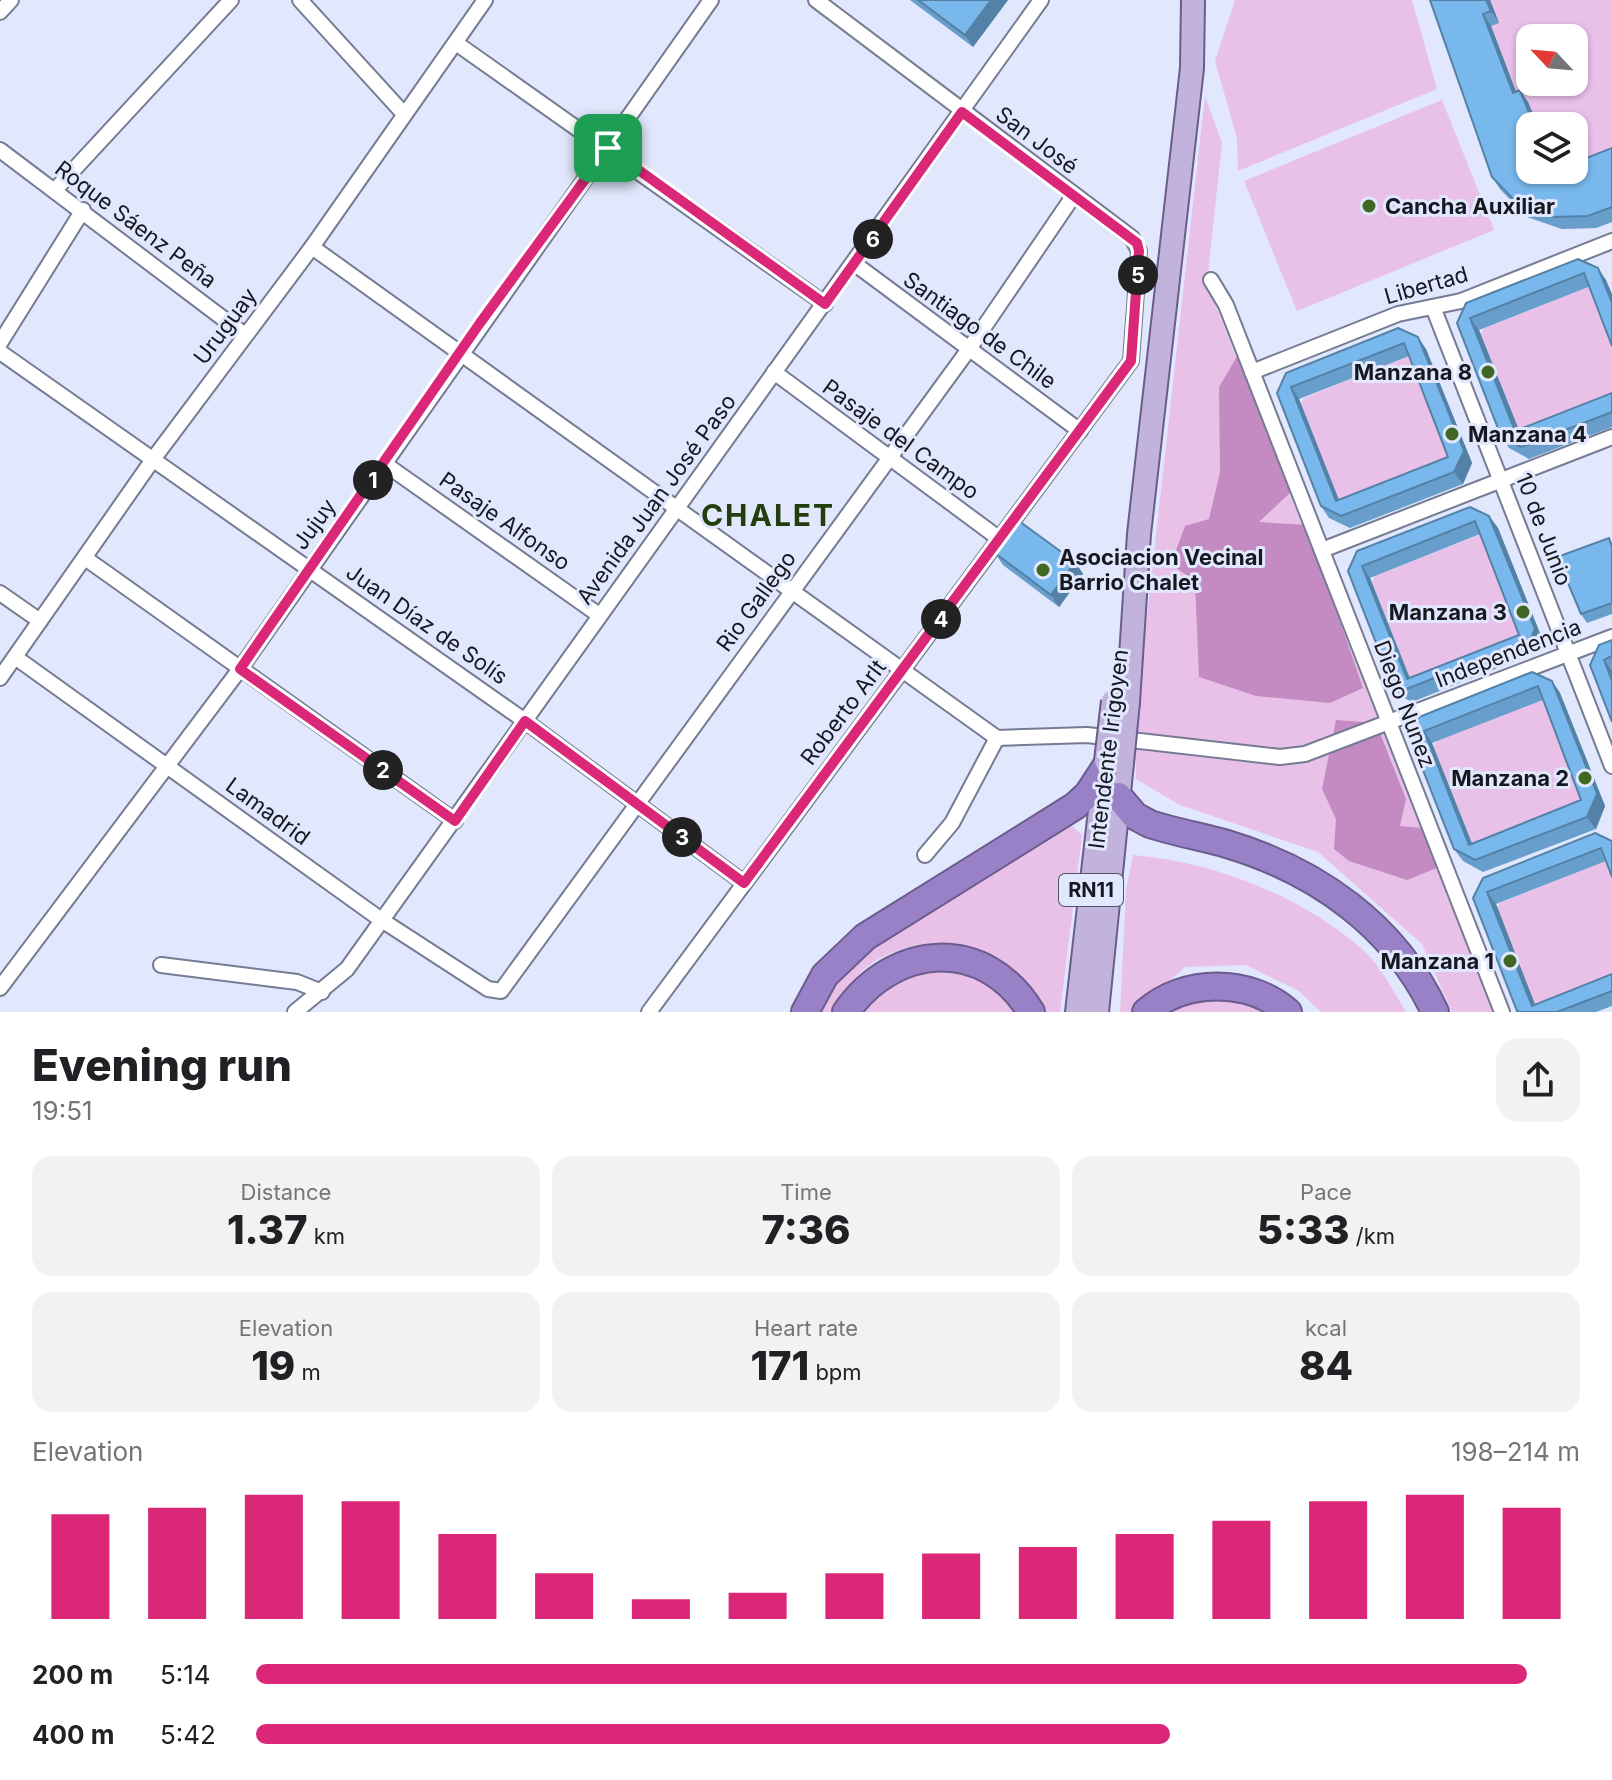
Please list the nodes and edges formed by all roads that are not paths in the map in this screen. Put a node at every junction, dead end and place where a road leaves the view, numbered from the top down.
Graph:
1 (11, 0) edge
2 (231, 0) edge
3 (300, 0) edge
4 (485, 0) edge
5 (711, 0) edge
6 (816, 0) edge
7 (1041, 0) edge
8 (1193, 0) edge
9 (1208, 0) edge
10 (0, 12) edge
11 (456, 43) junction
12 (1192, 68) junction
13 (962, 112) junction
14 (404, 114) junction
15 (608, 148) junction
16 (0, 150) edge
17 (55, 190) junction
18 (1074, 195) junction
19 (83, 210) junction
20 (1612, 241) edge
21 (312, 247) junction
22 (855, 264) junction
23 (1211, 280) dead end
24 (825, 304) junction
25 (1433, 307) junction
26 (245, 335) junction
27 (0, 343) edge
28 (969, 349) junction
29 (0, 352) edge
30 (459, 355) junction
31 (1131, 361) joint
32 (774, 372) junction
33 (1252, 372) junction
34 (1080, 431) junction
35 (1612, 437) edge
36 (888, 457) junction
37 (154, 458) junction
38 (385, 464) junction
39 (1502, 480) junction
40 (676, 506) junction
41 (1001, 540) junction
42 (1322, 550) junction
43 (85, 558) junction
44 (309, 568) junction
45 (791, 590) junction
46 (0, 593) edge
47 (599, 615) junction
48 (40, 621) junction
49 (1612, 637) edge
50 (1568, 654) junction
51 (15, 657) junction
52 (240, 669) junction
53 (900, 671) junction
54 (0, 678) edge
55 (525, 721) junction
56 (1389, 723) junction
57 (997, 738) junction
58 (1111, 764) junction
59 (167, 766) junction
60 (1612, 766) edge
61 (1118, 796) junction
62 (637, 803) junction
63 (455, 821) junction
64 (925, 855) dead end
65 (744, 883) junction
66 (380, 919) junction
67 (161, 965) dead end
68 (0, 988) edge
69 (501, 991) joint
70 (322, 992) junction
71 (295, 1012) edge
72 (649, 1012) edge
73 (805, 1012) edge
74 (846, 1012) edge
75 (1031, 1012) edge
76 (1077, 1012) edge
77 (1097, 1012) edge
78 (1146, 1012) edge
79 (1288, 1012) edge
80 (1435, 1012) edge
81 (1502, 1012) edge

1 - 10 street
2 - 17 street
3 - 14 street
4 - 11 street, Uruguay
5 - 15 street, Jujuy
6 - 13 street, San José
7 - 13 street, Avenida Juan José Paso
8 - 12 main road, Intendente Irigoyen
9 - 12 main road, Intendente Irigoyen
11 - 14 street, Uruguay
11 - 15 street
12 - 58 main road, Intendente Irigoyen / RN11, bridge
13 - 18 street, San José
13 - 22 street, Avenida Juan José Paso
14 - 21 street, Uruguay
15 - 24 street
15 - 30 street, Jujuy
16 - 17 street, Roque Sáenz Peña
17 - 19 street, Roque Sáenz Peña
18 - 28 street, Rio Gallego
18 - 31 street, San José
19 - 26 street, Roque Sáenz Peña
19 - 27 street
20 - 25 street, Libertad
21 - 26 street, Uruguay
21 - 30 street
22 - 24 street, Avenida Juan José Paso
22 - 28 street, Santiago de Chile
23 - 33 street, Diego Nunez
24 - 32 street, Avenida Juan José Paso
25 - 33 street, Libertad
25 - 39 street, 10 de Junio
26 - 37 street, Uruguay
28 - 34 street, Santiago de Chile
28 - 36 street, Rio Gallego
29 - 37 street, Juan Díaz de Solís
30 - 38 street, Jujuy
30 - 40 street
31 - 34 street, Roberto Arlt
32 - 36 street, Pasaje del Campo
32 - 40 street, Avenida Juan José Paso
33 - 42 street, Diego Nunez
34 - 41 street, Roberto Arlt
35 - 39 street
36 - 41 street, Pasaje del Campo
36 - 45 street, Rio Gallego
37 - 43 street, Uruguay
37 - 44 street, Juan Díaz de Solís
38 - 44 street, Jujuy
38 - 47 street, Pasaje Alfonso
39 - 42 street
39 - 50 street, 10 de Junio
40 - 45 street
40 - 47 street, Avenida Juan José Paso
41 - 53 street, Roberto Arlt
42 - 56 street, Diego Nunez
43 - 48 street, Uruguay
43 - 52 street
44 - 52 street, Jujuy
44 - 55 street, Juan Díaz de Solís
45 - 53 street
45 - 62 street, Rio Gallego
46 - 48 street
47 - 55 street, Avenida Juan José Paso
48 - 51 street, Uruguay
49 - 50 street, Independencia
50 - 56 street, Independencia
50 - 60 street, 10 de Junio
51 - 54 street, Uruguay
51 - 59 street, Lamadrid
52 - 59 street, Jujuy
52 - 63 street
53 - 57 street
53 - 65 street, Roberto Arlt
55 - 62 street, Juan Díaz de Solís
55 - 63 street, Avenida Juan José Paso
56 - 57 street, Independencia
56 - 81 street, Diego Nunez
57 - 64 street
58 - 61 main road, Intendente Irigoyen / RN11
58 - 73 highway
58 - 76 main road, Intendente Irigoyen / RN11
59 - 66 street, Lamadrid
59 - 68 street, Jujuy
61 - 77 main road, Intendente Irigoyen / RN11
61 - 80 highway
62 - 65 street, Juan Díaz de Solís
62 - 69 street, Rio Gallego
63 - 66 street, Avenida Juan José Paso
65 - 72 street, Roberto Arlt
66 - 69 street, Lamadrid
66 - 70 street, Avenida Juan José Paso
67 - 70 street
70 - 71 street, Avenida Juan José Paso
74 - 75 highway
78 - 79 highway

